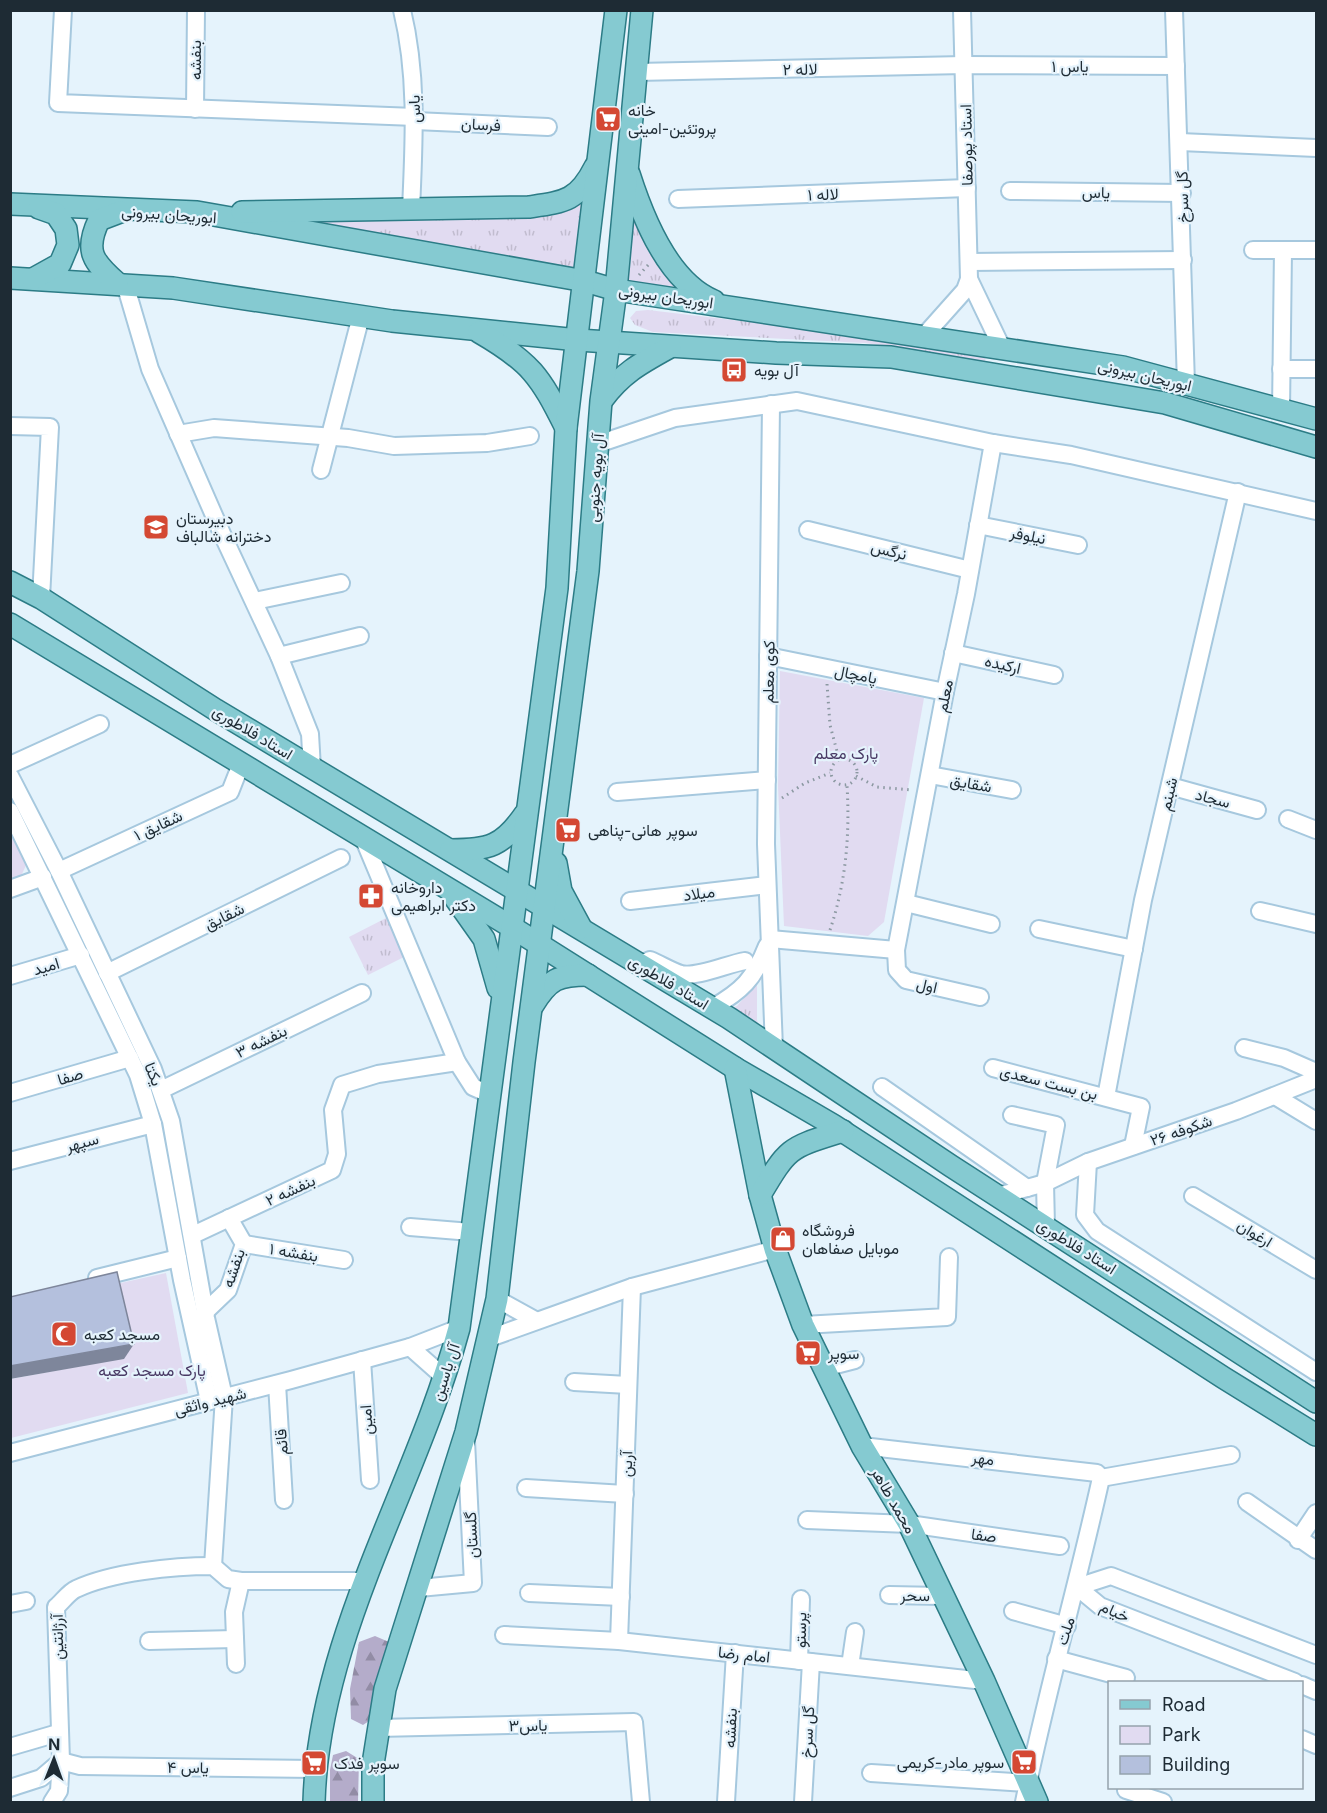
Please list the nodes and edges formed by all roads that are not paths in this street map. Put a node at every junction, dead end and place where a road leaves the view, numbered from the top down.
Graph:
1 (63, 10) edge
2 (196, 10) edge
3 (402, 10) edge
4 (616, 10) edge
5 (642, 10) edge
6 (962, 10) edge
7 (1174, 10) edge
8 (964, 65) junction
9 (1176, 66) junction
10 (637, 72) junction
11 (195, 109) junction
12 (415, 119) junction
13 (548, 127) dead end
14 (1180, 142) junction
15 (1317, 148) edge
16 (598, 161) junction
17 (627, 166) junction
18 (967, 188) junction
19 (1010, 191) dead end
20 (1182, 193) junction
21 (678, 199) dead end
22 (20, 204) edge
23 (411, 209) junction
24 (126, 211) junction
25 (197, 212) junction
26 (1253, 250) dead end
27 (1282, 250) junction
28 (1317, 250) edge
29 (1183, 260) junction
30 (969, 271) junction
31 (10, 278) edge
32 (32, 280) junction
33 (585, 281) junction
34 (121, 283) junction
35 (616, 290) junction
36 (720, 304) junction
37 (361, 316) junction
38 (474, 329) junction
39 (924, 336) junction
40 (578, 340) junction
41 (609, 342) junction
42 (670, 346) junction
43 (1002, 348) junction
44 (1281, 369) junction
45 (1317, 369) edge
46 (1186, 384) junction
47 (601, 400) junction
48 (771, 404) junction
49 (1281, 410) junction
50 (1317, 419) edge
51 (10, 426) edge
52 (566, 429) junction
53 (178, 434) junction
54 (530, 436) dead end
55 (330, 437) junction
56 (993, 443) junction
57 (598, 444) junction
58 (1317, 447) edge
59 (321, 470) dead end
60 (1238, 492) junction
61 (1317, 512) edge
62 (978, 525) junction
63 (808, 530) dead end
64 (1078, 545) dead end
65 (970, 570) junction
66 (10, 582) edge
67 (341, 584) dead end
68 (41, 598) junction
69 (255, 601) junction
70 (13, 627) edge
71 (360, 636) dead end
72 (953, 652) junction
73 (279, 656) junction
74 (768, 656) junction
75 (1053, 675) dead end
76 (945, 692) junction
77 (540, 713) junction
78 (569, 716) junction
79 (100, 724) dead end
80 (241, 764) junction
81 (10, 765) edge
82 (312, 768) junction
83 (10, 776) edge
84 (766, 780) junction
85 (928, 782) junction
86 (1170, 786) junction
87 (1012, 790) dead end
88 (617, 792) dead end
89 (1257, 810) dead end
90 (10, 811) edge
91 (526, 813) junction
92 (1288, 819) dead end
93 (1317, 830) edge
94 (364, 840) junction
95 (552, 847) junction
96 (450, 850) junction
97 (341, 858) dead end
98 (51, 874) junction
99 (767, 885) junction
100 (447, 888) junction
101 (10, 889) edge
102 (515, 890) junction
103 (630, 901) dead end
104 (906, 903) junction
105 (545, 908) junction
106 (1260, 911) dead end
107 (991, 924) dead end
108 (1317, 924) edge
109 (510, 926) junction
110 (1039, 929) dead end
111 (583, 931) junction
112 (770, 939) junction
113 (540, 945) junction
114 (896, 950) junction
115 (1134, 950) junction
116 (81, 955) junction
117 (745, 960) dead end
118 (640, 965) junction
119 (107, 973) junction
120 (588, 975) junction
121 (10, 976) edge
122 (362, 993) dead end
123 (501, 997) junction
124 (980, 997) dead end
125 (531, 1008) junction
126 (712, 1008) junction
127 (774, 1048) junction
128 (1244, 1048) dead end
129 (494, 1055) junction
130 (130, 1058) junction
131 (458, 1062) junction
132 (524, 1062) junction
133 (735, 1068) junction
134 (993, 1068) dead end
135 (1317, 1072) edge
136 (1317, 1079) edge
137 (882, 1087) dead end
138 (160, 1090) junction
139 (10, 1093) edge
140 (489, 1094) junction
141 (1275, 1096) junction
142 (1106, 1097) junction
143 (1012, 1115) dead end
144 (1317, 1122) edge
145 (153, 1124) junction
146 (843, 1131) junction
147 (1133, 1146) junction
148 (10, 1161) edge
149 (1088, 1162) junction
150 (1045, 1183) junction
151 (1027, 1188) junction
152 (760, 1195) junction
153 (998, 1196) junction
154 (1193, 1196) dead end
155 (229, 1218) junction
156 (1046, 1226) junction
157 (410, 1227) dead end
158 (471, 1232) junction
159 (193, 1235) junction
160 (244, 1244) junction
161 (775, 1248) junction
162 (949, 1257) dead end
163 (178, 1258) junction
164 (344, 1260) dead end
165 (1317, 1270) edge
166 (75, 1284) edge
167 (632, 1287) junction
168 (497, 1299) junction
169 (201, 1317) junction
170 (535, 1320) junction
171 (803, 1325) junction
172 (459, 1328) junction
173 (487, 1338) junction
174 (410, 1347) junction
175 (362, 1360) junction
176 (855, 1360) dead end
177 (824, 1368) junction
178 (1317, 1372) edge
179 (445, 1378) junction
180 (574, 1382) dead end
181 (277, 1384) junction
182 (628, 1385) junction
183 (216, 1399) junction
184 (1317, 1402) edge
185 (466, 1432) junction
186 (1317, 1435) edge
187 (862, 1446) junction
188 (10, 1453) edge
189 (1231, 1455) dead end
190 (1101, 1478) junction
191 (370, 1480) dead end
192 (526, 1488) dead end
193 (625, 1494) junction
194 (284, 1500) dead end
195 (1247, 1502) dead end
196 (1317, 1513) edge
197 (807, 1520) dead end
198 (909, 1524) junction
199 (1298, 1540) junction
200 (1060, 1546) dead end
201 (1317, 1550) edge
202 (213, 1566) junction
203 (241, 1581) junction
204 (364, 1581) junction
205 (1077, 1587) junction
206 (419, 1588) junction
207 (529, 1593) dead end
208 (889, 1594) dead end
209 (942, 1596) junction
210 (621, 1598) junction
211 (801, 1599) dead end
212 (1013, 1611) dead end
213 (1067, 1626) junction
214 (855, 1632) dead end
215 (504, 1635) dead end
216 (235, 1639) junction
217 (149, 1641) dead end
218 (619, 1641) junction
219 (735, 1653) junction
220 (1317, 1655) edge
221 (1056, 1659) junction
222 (805, 1661) junction
223 (236, 1664) dead end
224 (850, 1666) junction
225 (1126, 1678) dead end
226 (984, 1680) junction
227 (1290, 1681) edge
228 (1303, 1685) edge
229 (1317, 1691) edge
230 (378, 1728) junction
231 (58, 1733) junction
232 (1303, 1739) edge
233 (1317, 1745) edge
234 (10, 1747) edge
235 (61, 1761) junction
236 (315, 1769) junction
237 (871, 1773) dead end
238 (10, 1788) edge
239 (1026, 1793) edge
240 (1124, 1793) edge
241 (52, 1803) edge
242 (314, 1803) edge
243 (373, 1803) edge
244 (641, 1803) edge
245 (726, 1803) edge
246 (804, 1803) edge
247 (1037, 1803) edge
248 (1162, 1803) edge

1 - 11 street, فرسان
2 - 11 street, بنفشه
3 - 12 street, یاس
4 - 16 main road, آل بویه جنوبی
5 - 10 main road, آل بویه جنوبی
6 - 8 street, استاد پورصفا
7 - 9 street, گل سرخ
8 - 9 street, یاس ۱
8 - 10 street, لاله ۲
8 - 18 street, استاد پورصفا
9 - 14 street, گل سرخ
10 - 17 main road, آل بویه جنوبی
11 - 12 street, فرسان
12 - 13 street, فرسان
12 - 23 street, یاس
14 - 15 street
14 - 20 street, گل سرخ
16 - 23 main road
16 - 33 main road, آل بویه جنوبی
17 - 35 main road, آل بویه جنوبی
17 - 36 main road
18 - 21 street, لاله ۱
18 - 30 street, استاد پورصفا
19 - 20 street, یاس
20 - 29 street, گل سرخ
22 - 24 main road, ابوریحان بیرونی
22 - 32 main road
23 - 25 main road
24 - 25 main road, ابوریحان بیرونی
24 - 34 main road
25 - 33 main road, ابوریحان بیرونی
26 - 27 street
27 - 28 street
27 - 44 street
29 - 30 street
29 - 46 street, گل سرخ
30 - 39 street
30 - 43 street
31 - 32 main road, ابوریحان بیرونی
32 - 34 main road, ابوریحان بیرونی
33 - 35 main road, ابوریحان بیرونی
33 - 40 main road, آل بویه جنوبی
34 - 37 main road, ابوریحان بیرونی
34 - 53 street
35 - 36 main road, ابوریحان بیرونی
35 - 41 main road, آل بویه جنوبی
36 - 39 main road, ابوریحان بیرونی
37 - 38 main road, ابوریحان بیرونی
37 - 55 street
38 - 40 main road, ابوریحان بیرونی
38 - 52 main road
39 - 43 main road, ابوریحان بیرونی
40 - 41 main road, ابوریحان بیرونی
40 - 52 main road, آل بویه جنوبی
41 - 42 main road, ابوریحان بیرونی
41 - 47 main road, آل بویه جنوبی
42 - 47 main road
42 - 58 main road, ابوریحان بیرونی
43 - 46 main road, ابوریحان بیرونی
44 - 45 street
44 - 49 street
46 - 49 main road, ابوریحان بیرونی
47 - 57 main road, آل بویه جنوبی
48 - 56 street
48 - 57 street
48 - 74 street, کوی معلم
49 - 50 main road, ابوریحان بیرونی
51 - 68 street
52 - 77 main road, آل بویه جنوبی
53 - 55 street
53 - 69 street
54 - 55 street
55 - 59 street
56 - 60 street
56 - 62 street, معلم
57 - 78 main road, آل بویه جنوبی
60 - 61 street
60 - 86 street, شبنم
62 - 64 street, نیلوفر
62 - 65 street, معلم
63 - 65 street, نرگس
65 - 72 street, معلم
66 - 68 main road, استاد فلاطوری
67 - 69 street
68 - 82 main road, استاد فلاطوری
69 - 73 street
70 - 80 main road, استاد فلاطوری
71 - 73 street
72 - 75 street, ارکیده
72 - 76 street, معلم
73 - 82 street
74 - 76 street, پامچال
74 - 84 street, کوی معلم
76 - 85 street, معلم
77 - 78 main road
77 - 91 main road, آل بویه جنوبی
78 - 95 main road, آل بویه جنوبی
79 - 81 street
80 - 94 main road, استاد فلاطوری
80 - 98 street, شقایق ۱
82 - 96 main road, استاد فلاطوری
83 - 98 street, یکتا
84 - 88 street
84 - 99 street, کوی معلم
85 - 87 street, شقایق
85 - 104 street, معلم
86 - 89 street, سجاد
86 - 115 street, شبنم
90 - 98 street, یکتا
91 - 96 main road
91 - 102 main road, آل بویه جنوبی
92 - 93 street
94 - 100 main road, استاد فلاطوری
94 - 131 street
95 - 105 main road, آل بویه جنوبی
95 - 111 main road
96 - 102 main road, استاد فلاطوری
97 - 119 street, شقایق
98 - 101 street, شقایق ۱
98 - 116 street, یکتا
98 - 119 street, یکتا
99 - 103 street, میلاد
99 - 112 street, کوی معلم
100 - 109 main road, استاد فلاطوری
100 - 123 main road
102 - 105 main road, استاد فلاطوری
102 - 109 main road, آل بویه جنوبی
104 - 107 street
104 - 114 street, معلم
105 - 111 main road, استاد فلاطوری
105 - 113 main road, آل بویه جنوبی
106 - 108 street
109 - 113 main road, استاد فلاطوری
109 - 123 main road, آل یاسین
110 - 115 street
111 - 118 main road, استاد فلاطوری
112 - 114 street
112 - 126 street, کوی معلم
112 - 127 street, کوی معلم
113 - 120 main road, استاد فلاطوری
113 - 125 main road, آل یاسین
114 - 124 street, اول
115 - 142 street, شبنم
116 - 121 street, امید
116 - 130 street, یکتا
117 - 118 street
118 - 126 main road, استاد فلاطوری
119 - 138 street, یکتا
120 - 125 main road
120 - 133 main road, استاد فلاطوری
122 - 138 street, بنفشه ۳
123 - 129 main road, آل یاسین
125 - 132 main road, آل یاسین
126 - 127 main road, استاد فلاطوری
127 - 153 main road, استاد فلاطوری
128 - 135 street
129 - 132 main road
129 - 140 main road, آل یاسین
130 - 139 street, صفا
130 - 145 street, یکتا
131 - 140 street
131 - 155 street, بنفشه ۲
132 - 168 main road, آل یاسین
133 - 146 main road, استاد فلاطوری
133 - 152 main road, محمد طاهر
134 - 142 street, بن بست سعدی
136 - 141 street, شکوفه ۲۶
137 - 151 street
138 - 159 street, یکتا
140 - 158 main road, آل یاسین
141 - 144 street
141 - 147 street, شکوفه ۲۶
142 - 147 street, بن بست سعدی
143 - 150 street
145 - 148 street, سپهر
145 - 163 street, یکتا
146 - 152 main road
146 - 186 main road, استاد فلاطوری
147 - 149 street, شکوفه ۲۶
149 - 150 street, شکوفه ۲۶
149 - 178 street
150 - 151 street, شکوفه ۲۶
150 - 156 street
151 - 153 street, شکوفه ۲۶
152 - 161 main road, محمد طاهر
153 - 156 main road, استاد فلاطوری
154 - 165 street, ارغوان
155 - 159 street, بنفشه ۲
155 - 160 street, بنفشه
156 - 184 main road, استاد فلاطوری
157 - 158 street
158 - 172 main road, آل یاسین
159 - 169 street, یکتا
160 - 164 street, بنفشه ۱
160 - 169 street, بنفشه
161 - 167 street
161 - 171 main road, محمد طاهر
162 - 171 street
163 - 166 street
163 - 169 street, یکتا
167 - 170 street
167 - 182 street, آرین
168 - 170 street
168 - 173 main road, آل یاسین
169 - 183 street, یکتا
170 - 173 street
171 - 177 main road, محمد طاهر
172 - 174 street, شهید واثقی
172 - 179 main road, آل یاسین
173 - 185 main road, آل یاسین
174 - 175 street, شهید واثقی
174 - 179 street
175 - 181 street, شهید واثقی
175 - 191 street, امین
176 - 177 street
177 - 187 main road, محمد طاهر
179 - 204 main road, آل یاسین
180 - 182 street
181 - 183 street, شهید واثقی
181 - 194 street, قائم
182 - 193 street, آرین
183 - 188 street, شهید واثقی
183 - 202 street
185 - 206 main road, آل یاسین
185 - 206 street, گلستان
187 - 190 street, مهر
187 - 198 main road, محمد طاهر
189 - 190 street
190 - 205 street, ملت
192 - 193 street
193 - 210 street, آرین
195 - 199 street
196 - 199 street
197 - 198 street, صفا
198 - 200 street, صفا
198 - 209 main road, محمد طاهر
199 - 201 street
202 - 203 street
202 - 231 street, آرژانتین
203 - 204 street
203 - 216 street
204 - 236 main road, آل یاسین
205 - 213 street, ملت
205 - 220 street, خیام
205 - 227 street, خیام
206 - 230 main road, آل یاسین
207 - 210 street
208 - 209 street, سحر
209 - 226 main road, محمد طاهر
210 - 218 street, آرین
211 - 222 street, پرستو
212 - 213 street
213 - 221 street, ملت
214 - 224 street
215 - 218 street, امام رضا
216 - 217 street
216 - 223 street
218 - 219 street, امام رضا
219 - 222 street, امام رضا
219 - 245 street, بنفشه
221 - 225 street
221 - 239 street, ملت
222 - 224 street, امام رضا
222 - 246 street, گل سرخ
224 - 226 street, امام رضا
226 - 239 main road, محمد طاهر
228 - 229 street
230 - 243 main road, آل یاسین
230 - 244 street, یاس۳
231 - 234 street
231 - 235 street, آرژانتین
232 - 233 street
235 - 236 street, یاس ۴
235 - 238 street
235 - 241 street, آرژانتین
236 - 242 main road, آل یاسین
237 - 239 street
239 - 247 main road, محمد طاهر
240 - 248 street

